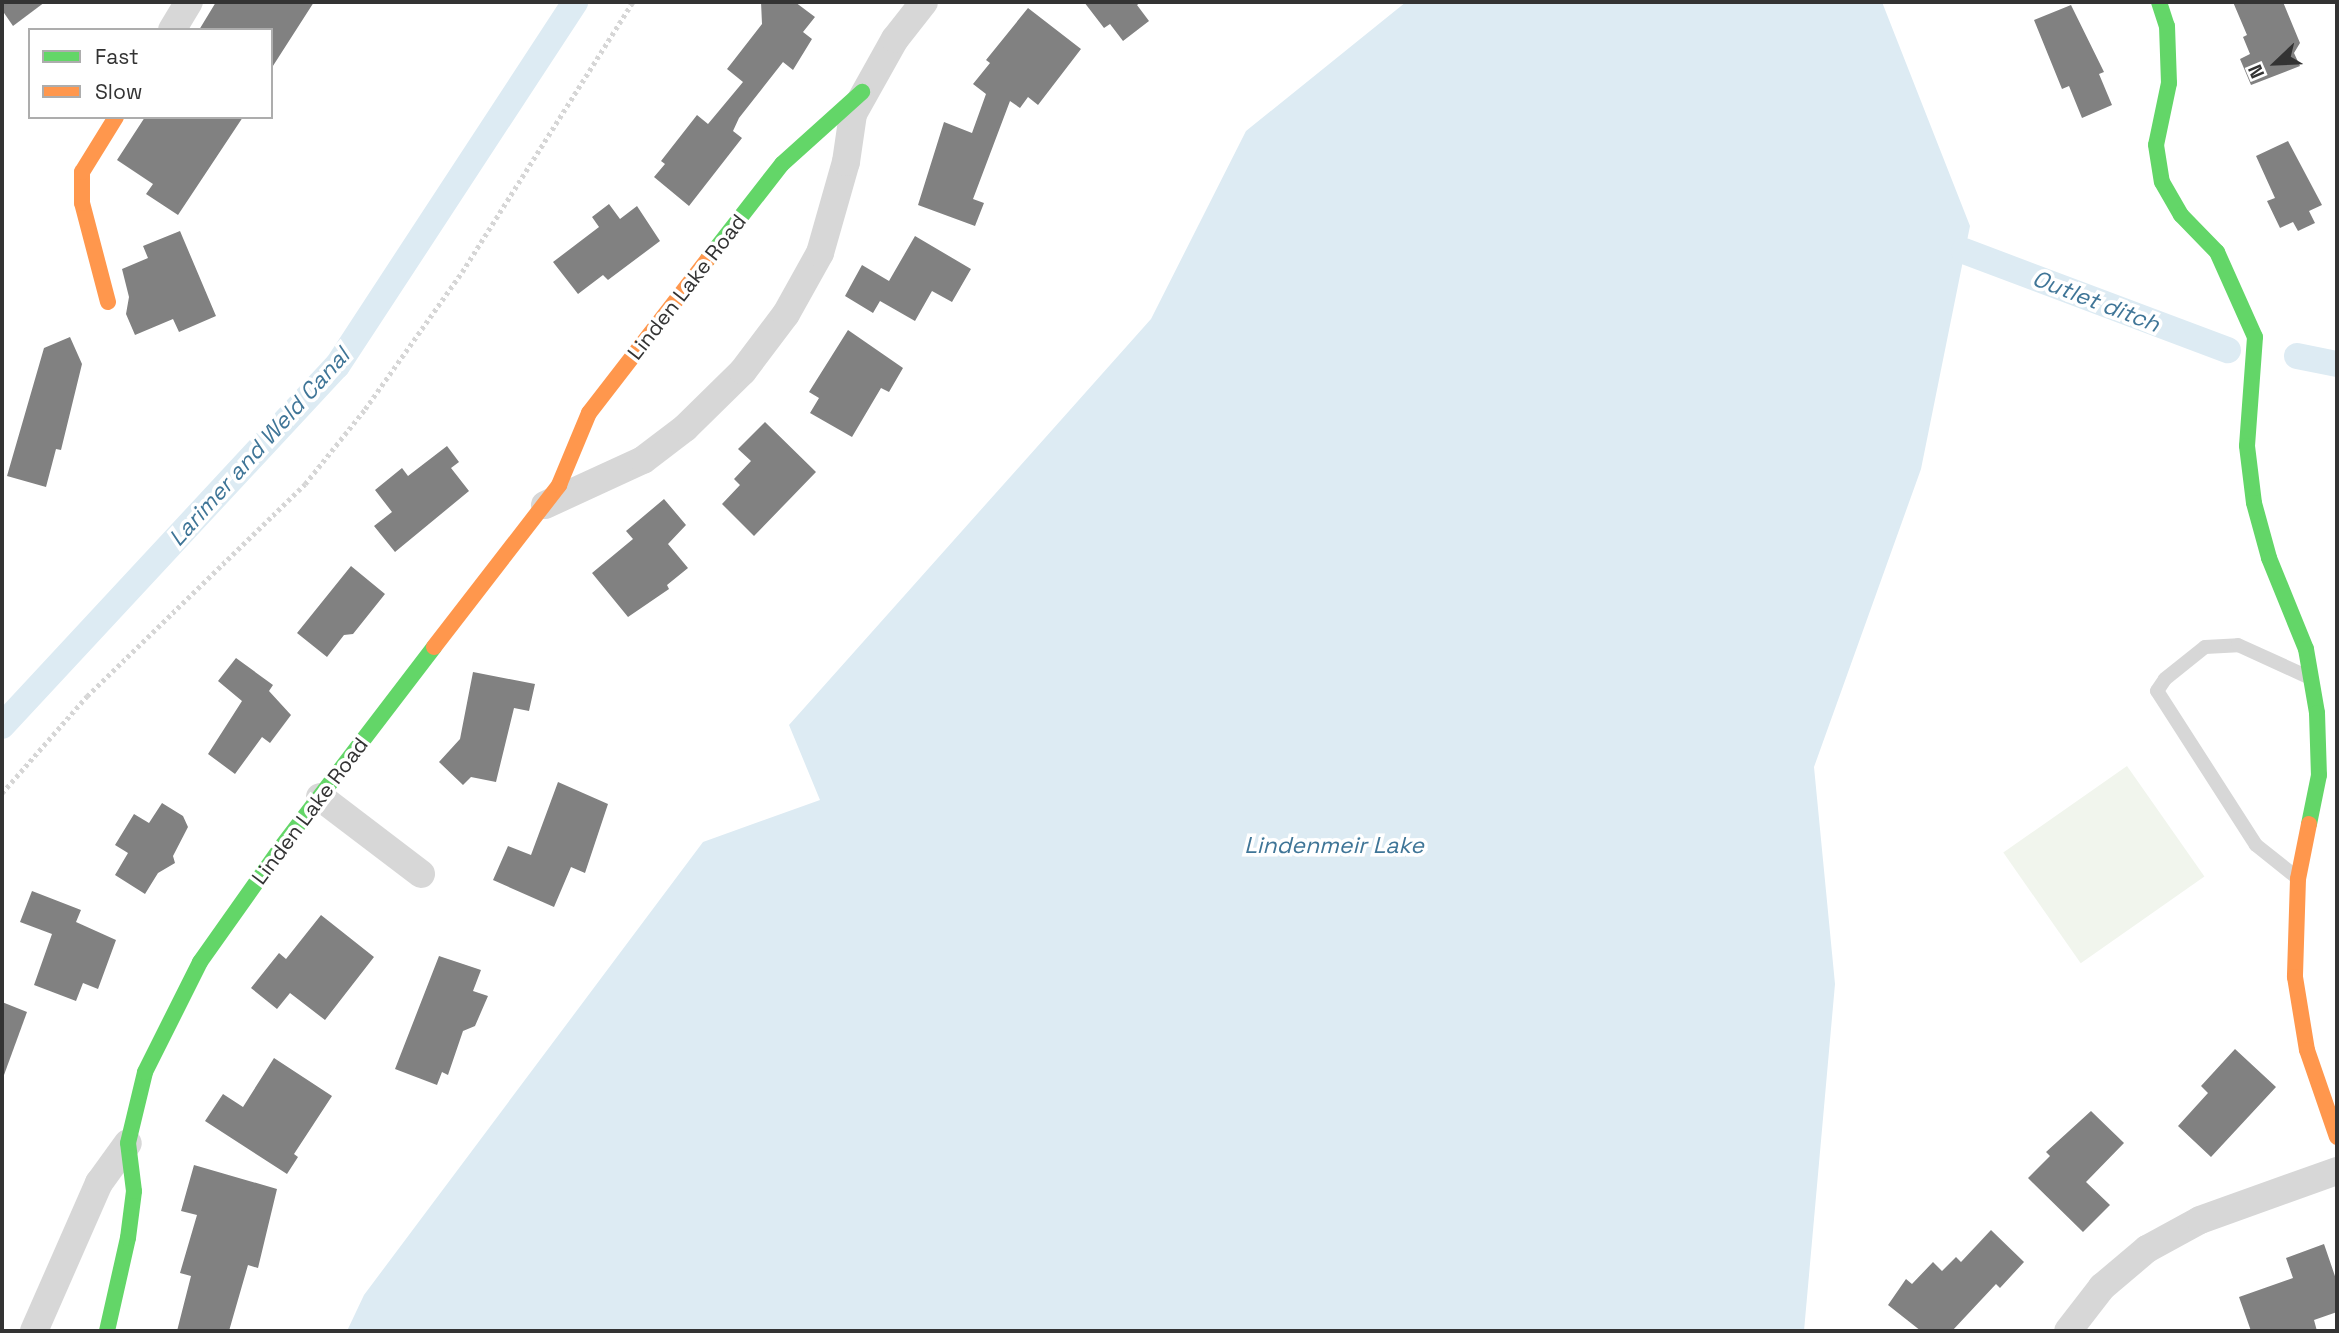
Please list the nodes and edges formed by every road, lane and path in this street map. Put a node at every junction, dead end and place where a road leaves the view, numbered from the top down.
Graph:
1 (189, 2) edge
2 (633, 2) edge
3 (924, 2) edge
4 (2159, 2) edge
5 (173, 28) edge
6 (862, 92) junction
7 (115, 119) edge
8 (108, 302) dead end
9 (543, 506) junction
10 (2311, 678) junction
11 (2319, 775) junction
12 (2337, 779) edge
13 (2, 793) edge
14 (320, 797) junction
15 (421, 874) dead end
16 (2298, 879) junction
17 (2337, 1137) edge
18 (128, 1143) junction
19 (2337, 1171) edge
20 (34, 1331) edge
21 (107, 1331) edge
22 (2068, 1331) edge

1 - 5 street
2 - 13 path
3 - 6 street, Linden Lake Road
4 - 10 street
6 - 9 street, Linden Lake Road
6 - 9 street, Linden Lake Road
7 - 8 street
9 - 14 street, Linden Lake Road
10 - 11 street
10 - 16 lane
11 - 12 lane
11 - 16 street
14 - 15 street
14 - 18 street, Linden Lake Road
16 - 17 street
18 - 20 street, Linden Lake Road
18 - 21 street, Linden Lake Road
19 - 22 street

